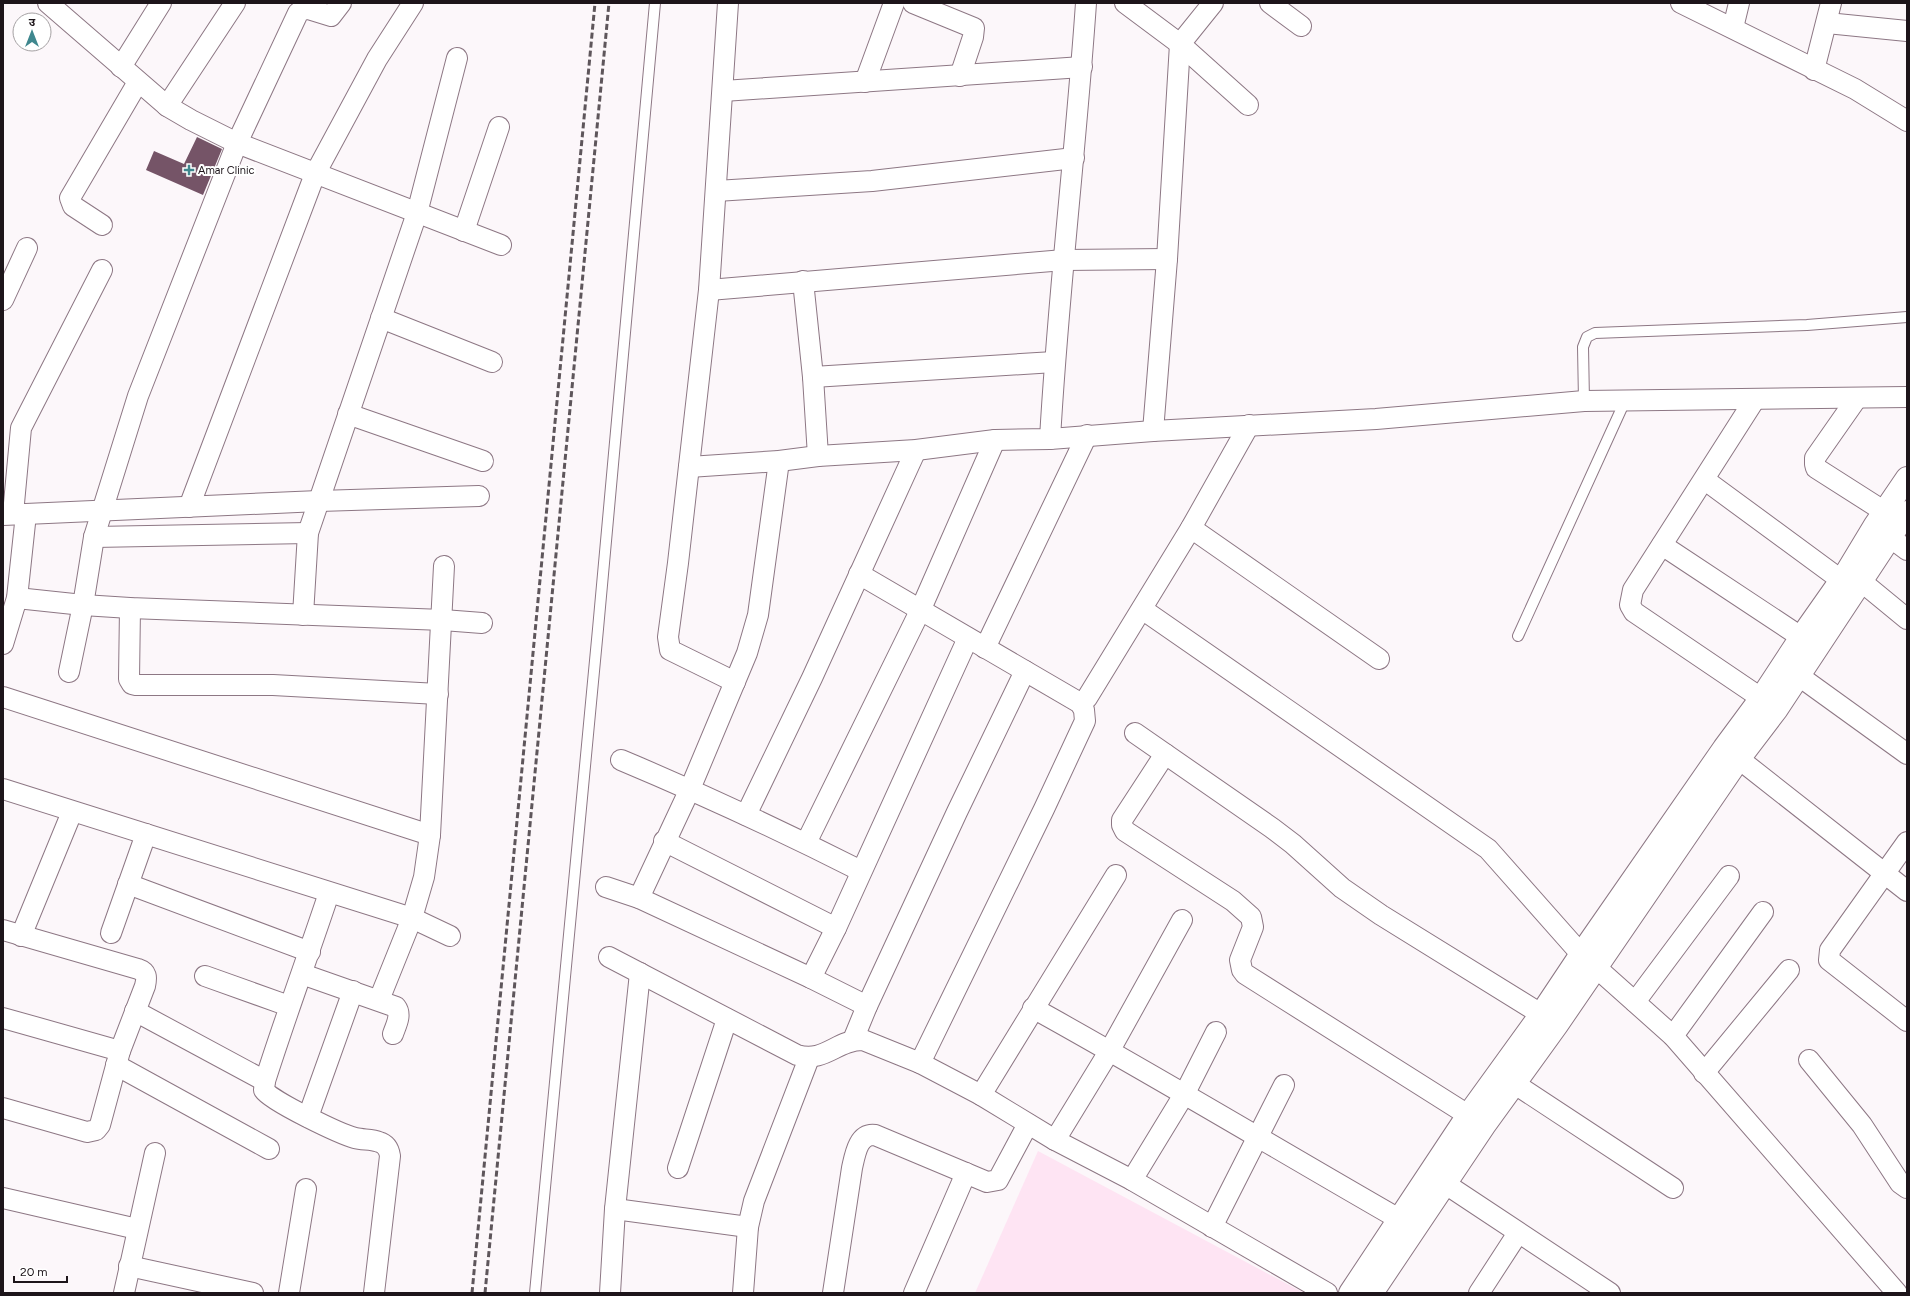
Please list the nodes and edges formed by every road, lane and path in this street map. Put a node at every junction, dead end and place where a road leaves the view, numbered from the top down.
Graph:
1 (48, 3) edge
2 (161, 3) edge
3 (235, 3) edge
4 (341, 3) edge
5 (413, 3) edge
6 (655, 3) edge
7 (728, 3) edge
8 (894, 3) edge
9 (913, 3) edge
10 (1086, 3) edge
11 (1125, 3) edge
12 (1213, 3) edge
13 (1270, 3) edge
14 (1681, 3) edge
15 (1739, 3) edge
16 (1831, 3) edge
17 (1827, 23) junction
18 (1301, 26) dead end
19 (1733, 28) junction
20 (1907, 31) edge
21 (1180, 44) junction
22 (457, 58) dead end
23 (120, 67) junction
24 (1082, 67) junction
25 (1814, 70) junction
26 (960, 76) junction
27 (138, 82) junction
28 (865, 82) junction
29 (723, 91) junction
30 (1248, 105) dead end
31 (166, 106) junction
32 (1907, 121) edge
33 (499, 128) dead end
34 (237, 143) junction
35 (1074, 158) junction
36 (315, 174) junction
37 (716, 190) junction
38 (417, 213) junction
39 (102, 226) dead end
40 (464, 231) junction
41 (501, 245) dead end
42 (27, 248) dead end
43 (1167, 259) junction
44 (1064, 260) junction
45 (102, 270) dead end
46 (803, 281) junction
47 (709, 290) junction
48 (3, 300) edge
49 (1907, 317) edge
50 (381, 318) junction
51 (492, 362) dead end
52 (1054, 362) junction
53 (813, 377) junction
54 (1907, 397) edge
55 (1857, 398) junction
56 (1755, 399) junction
57 (1584, 401) junction
58 (1625, 401) junction
59 (348, 414) junction
60 (1249, 425) junction
61 (1153, 431) junction
62 (1087, 435) junction
63 (1050, 439) junction
64 (995, 440) junction
65 (916, 450) junction
66 (818, 456) junction
67 (483, 462) dead end
68 (779, 462) junction
69 (689, 466) junction
70 (1907, 478) edge
71 (1705, 480) junction
72 (479, 496) dead end
73 (319, 501) junction
74 (189, 507) junction
75 (101, 511) junction
76 (1885, 512) junction
77 (1907, 512) edge
78 (14, 514) edge
79 (1191, 528) junction
80 (308, 533) junction
81 (94, 537) junction
82 (1899, 544) edge
83 (1662, 545) junction
84 (444, 566) dead end
85 (859, 574) junction
86 (1852, 581) junction
87 (17, 598) junction
88 (83, 605) junction
89 (130, 608) junction
90 (1142, 609) junction
91 (920, 611) junction
92 (303, 615) junction
93 (1907, 619) edge
94 (443, 620) junction
95 (482, 623) dead end
96 (1518, 636) dead end
97 (1801, 637) junction
98 (976, 643) junction
99 (3, 644) edge
100 (1379, 659) dead end
101 (1025, 671) junction
102 (69, 672) dead end
103 (1799, 676) junction
104 (735, 682) junction
105 (438, 694) junction
106 (3, 697) edge
107 (1761, 698) junction
108 (1080, 703) junction
109 (1135, 733) dead end
110 (1165, 754) junction
111 (1907, 754) edge
112 (1739, 759) junction
113 (621, 760) dead end
114 (3, 789) edge
115 (690, 789) junction
116 (72, 812) junction
117 (746, 815) junction
118 (146, 834) junction
119 (430, 835) junction
120 (664, 841) junction
121 (1907, 842) edge
122 (806, 843) junction
123 (861, 871) junction
124 (1884, 873) junction
125 (1116, 875) dead end
126 (1729, 876) dead end
127 (128, 884) junction
128 (606, 887) dead end
129 (1907, 891) edge
130 (329, 893) junction
131 (639, 898) junction
132 (1763, 912) dead end
133 (412, 918) junction
134 (1182, 920) dead end
135 (836, 928) junction
136 (12, 933) edge
137 (112, 933) dead end
138 (450, 936) dead end
139 (310, 952) junction
140 (609, 956) dead end
141 (1588, 961) junction
142 (1789, 970) dead end
143 (640, 973) junction
144 (302, 974) junction
145 (204, 976) dead end
146 (811, 978) junction
147 (353, 991) junction
148 (379, 1000) junction
149 (1635, 1002) junction
150 (289, 1006) junction
151 (867, 1006) junction
152 (1033, 1008) junction
153 (135, 1011) junction
154 (1541, 1014) junction
155 (3, 1018) edge
156 (727, 1019) junction
157 (1907, 1021) edge
158 (1216, 1032) dead end
159 (393, 1034) dead end
160 (1673, 1036) junction
161 (854, 1040) junction
162 (1110, 1050) junction
163 (118, 1058) junction
164 (809, 1058) junction
165 (1809, 1060) dead end
166 (920, 1063) junction
167 (1704, 1073) junction
168 (265, 1081) junction
169 (1515, 1084) junction
170 (1284, 1085) dead end
171 (1185, 1093) junction
172 (981, 1094) junction
173 (3, 1108) edge
174 (1468, 1115) junction
175 (308, 1117) junction
176 (1028, 1124) junction
177 (1257, 1138) junction
178 (1055, 1140) junction
179 (269, 1149) dead end
180 (155, 1153) dead end
181 (678, 1168) dead end
182 (966, 1173) junction
183 (1437, 1178) junction
184 (1132, 1180) junction
185 (1673, 1188) dead end
186 (1907, 1188) edge
187 (306, 1189) dead end
188 (3, 1198) edge
189 (615, 1208) junction
190 (1399, 1219) junction
191 (748, 1227) junction
192 (1212, 1227) junction
193 (137, 1229) junction
194 (1518, 1233) junction
195 (129, 1266) junction
196 (124, 1293) edge
197 (253, 1293) edge
198 (289, 1293) edge
199 (374, 1293) edge
200 (535, 1293) edge
201 (610, 1293) edge
202 (743, 1293) edge
203 (833, 1293) edge
204 (914, 1293) edge
205 (1327, 1293) edge
206 (1350, 1293) edge
207 (1372, 1293) edge
208 (1479, 1293) edge
209 (1610, 1293) edge
210 (1897, 1293) edge

1 - 23 street
2 - 23 street
3 - 31 street
4 - 34 street
5 - 36 street
6 - 200 lane
7 - 29 street
8 - 28 street
9 - 26 street
10 - 24 street
11 - 21 street
12 - 21 street
13 - 18 street
14 - 19 street
15 - 19 street
16 - 17 street
17 - 20 street
17 - 25 street
19 - 25 street
21 - 30 street
21 - 43 street
22 - 38 street
23 - 27 street
24 - 26 street
24 - 35 street
25 - 32 street
26 - 28 street
27 - 31 street
27 - 39 street
28 - 29 street
29 - 37 street
31 - 34 street
33 - 40 street
34 - 36 street
34 - 75 street
35 - 37 street
35 - 44 street
36 - 38 street
36 - 74 street
37 - 47 street
38 - 40 street
38 - 50 street
40 - 41 street
42 - 48 street
43 - 44 street
43 - 61 street
44 - 46 street
44 - 52 street
45 - 78 street
46 - 47 street
46 - 53 street
47 - 69 street
49 - 57 lane
50 - 51 street
50 - 59 street
52 - 53 street
52 - 63 street
53 - 66 street
54 - 55 street
55 - 56 street
55 - 76 street
56 - 58 street
56 - 71 street
57 - 58 street
57 - 60 street
58 - 96 lane
59 - 67 street
59 - 73 street
60 - 61 street
60 - 79 street
61 - 62 street
62 - 63 street
62 - 98 street
63 - 64 street
64 - 65 street
64 - 91 street
65 - 66 street
65 - 85 street
66 - 68 street
68 - 69 street
68 - 104 street
69 - 104 street
70 - 76 main road
71 - 83 street
71 - 86 street
72 - 73 street
73 - 74 street
73 - 80 street
74 - 75 street
75 - 78 street
75 - 81 street
76 - 86 main road
77 - 82 main road
78 - 87 street
79 - 90 street
79 - 100 street
80 - 81 street
80 - 92 street
81 - 88 street
82 - 86 main road
83 - 97 street
83 - 107 street
84 - 94 street
85 - 91 street
85 - 117 street
86 - 93 street
86 - 97 main road
86 - 103 main road
87 - 88 street
87 - 99 street
88 - 89 street
88 - 102 street
89 - 92 street
89 - 105 street
90 - 108 street
90 - 141 street
91 - 98 street
91 - 122 street
92 - 94 street
94 - 95 street
94 - 105 street
97 - 107 main road
98 - 101 street
98 - 123 street
101 - 108 street
101 - 151 street
103 - 111 street
103 - 112 main road
104 - 115 street
105 - 119 street
106 - 119 street
107 - 141 main road
108 - 166 street
109 - 110 street
110 - 154 street
110 - 174 street
112 - 124 street
112 - 141 main road
113 - 115 street
114 - 116 street
115 - 117 street
115 - 120 street
116 - 118 street
116 - 136 street
117 - 122 street
118 - 127 street
118 - 130 street
119 - 133 street
120 - 131 street
120 - 135 street
121 - 124 street
122 - 123 street
123 - 135 street
124 - 129 street
124 - 157 street
125 - 152 street
126 - 149 street
127 - 137 street
127 - 139 street
128 - 131 street
130 - 133 street
130 - 139 street
131 - 146 street
132 - 160 street
133 - 138 street
133 - 148 street
134 - 162 street
135 - 146 street
136 - 153 street
139 - 144 street
140 - 143 street
141 - 149 street
141 - 154 main road
141 - 169 main road
142 - 167 street
143 - 156 street
143 - 189 street
144 - 147 street
144 - 150 street
145 - 150 street
146 - 151 street
147 - 148 street
147 - 175 street
148 - 159 street
149 - 160 street
150 - 168 street
151 - 161 street
152 - 162 street
152 - 172 street
153 - 163 street
153 - 168 street
154 - 174 main road
155 - 163 street
156 - 164 street
156 - 181 street
158 - 171 street
160 - 167 street
161 - 164 street
161 - 166 street
162 - 171 street
162 - 178 street
163 - 173 street
163 - 179 street
164 - 191 street
165 - 186 street
166 - 172 street
167 - 210 street
168 - 175 street
169 - 183 main road
169 - 185 street
170 - 177 street
171 - 177 street
171 - 184 street
172 - 176 street
174 - 183 main road
175 - 199 street
176 - 178 street
176 - 182 street
177 - 190 street
177 - 192 street
178 - 184 street
180 - 193 street
182 - 203 street
182 - 204 street
183 - 190 main road
183 - 194 street
183 - 207 main road
184 - 192 street
187 - 198 street
188 - 193 street
189 - 191 street
189 - 201 street
190 - 206 main road
191 - 202 street
192 - 205 street
193 - 195 street
194 - 208 street
194 - 209 street
195 - 196 street
195 - 197 street

